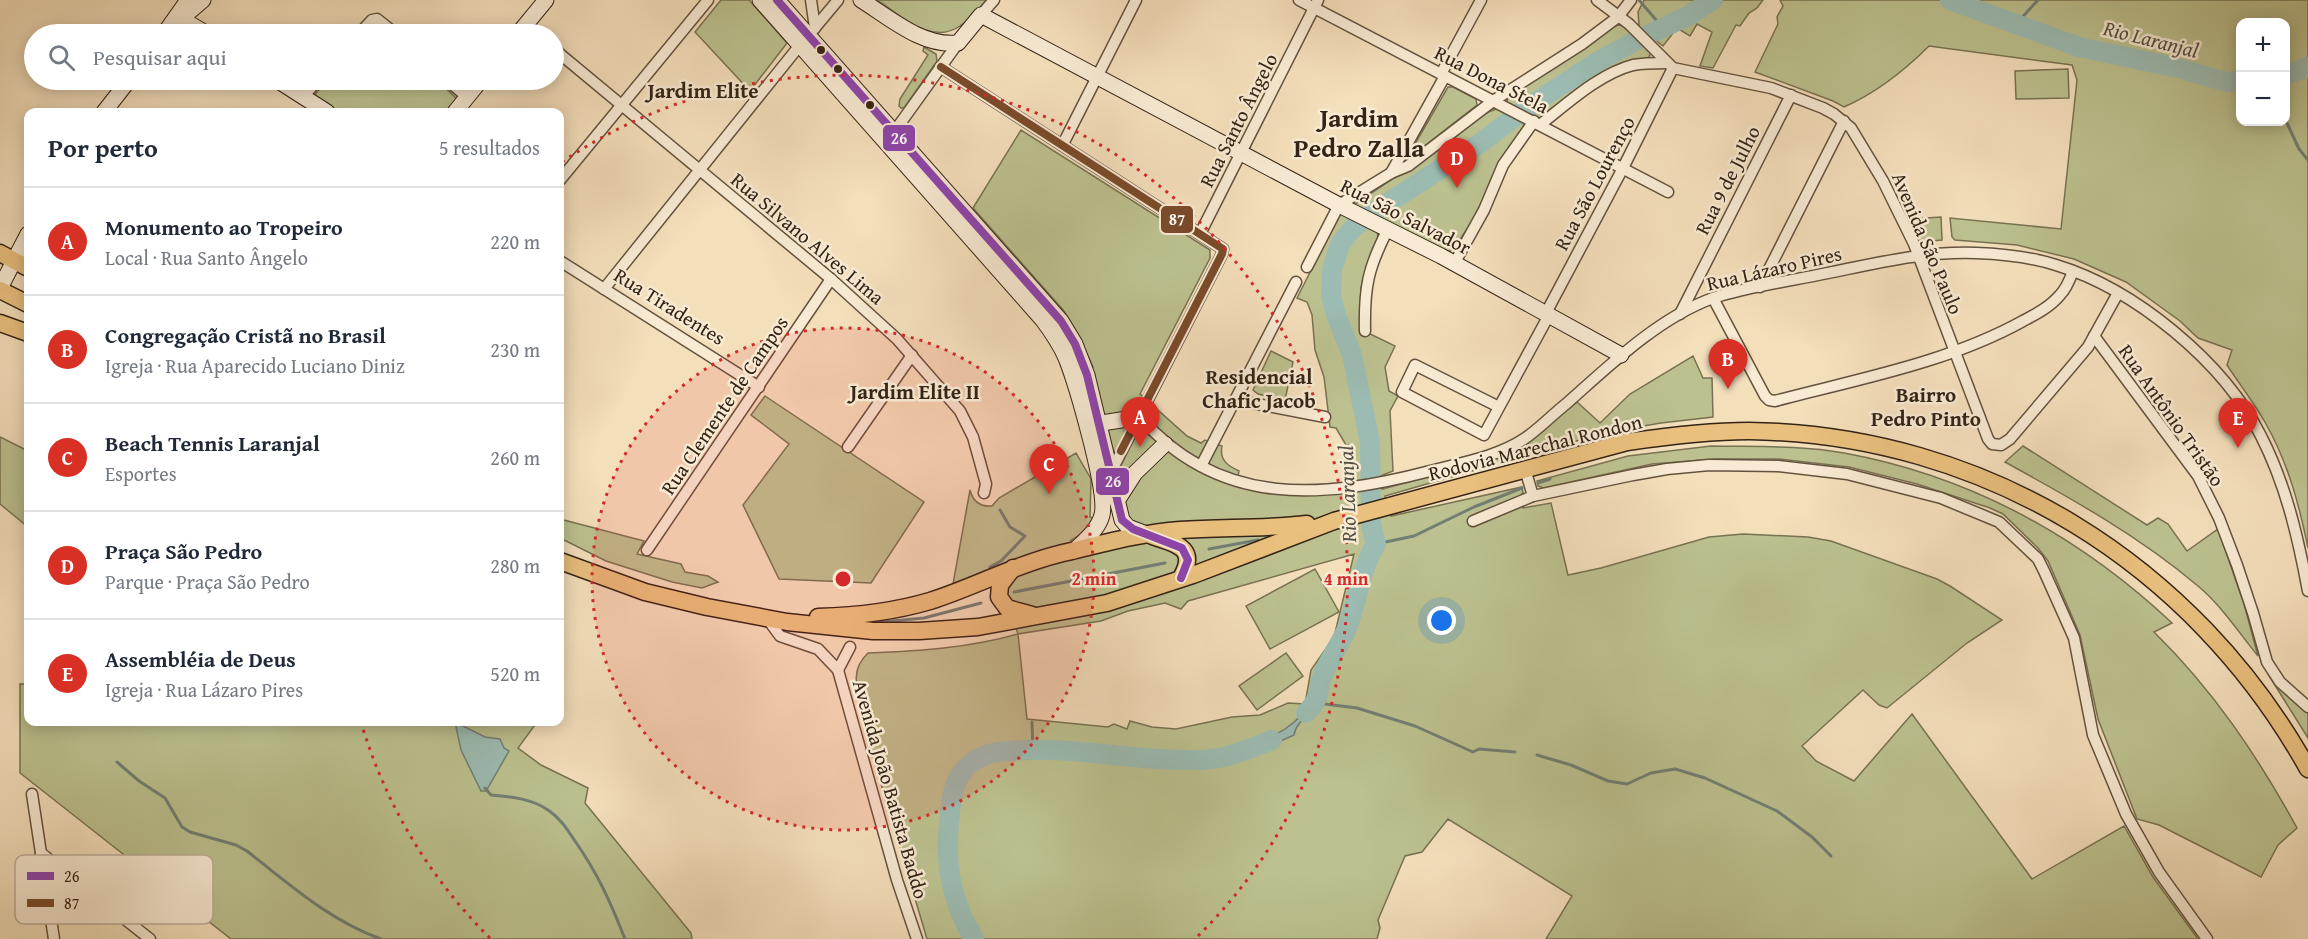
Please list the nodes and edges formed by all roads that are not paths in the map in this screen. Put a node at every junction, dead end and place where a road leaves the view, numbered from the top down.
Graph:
1 (188, 0) edge
2 (203, 0) edge
3 (546, 0) edge
4 (708, 0) edge
5 (760, 0) edge
6 (777, 0) edge
7 (810, 0) edge
8 (838, 0) edge
9 (994, 0) edge
10 (1136, 0) edge
11 (1299, 0) edge
12 (1481, 0) edge
13 (1597, 0) edge
14 (1631, 0) edge
15 (865, 1) edge
16 (1316, 4) edge
17 (981, 15) junction
18 (1618, 17) junction
19 (173, 24) edge
20 (368, 24) edge
21 (383, 24) edge
22 (531, 24) edge
23 (808, 36) junction
24 (958, 43) junction
25 (564, 57) edge
26 (1670, 66) junction
27 (941, 67) junction
28 (1443, 75) junction
29 (1097, 76) junction
30 (121, 90) edge
31 (292, 90) edge
32 (309, 90) edge
33 (459, 90) edge
34 (473, 90) edge
35 (1791, 95) junction
36 (303, 97) junction
37 (467, 97) junction
38 (1493, 101) junction
39 (621, 105) junction
40 (107, 108) edge
41 (321, 108) edge
42 (457, 108) edge
43 (1534, 121) junction
44 (1844, 121) junction
45 (889, 137) junction
46 (1063, 144) junction
47 (1241, 153) junction
48 (1623, 168) junction
49 (699, 170) junction
50 (1391, 173) junction
51 (564, 175) edge
52 (1668, 192) dead end
53 (1339, 205) junction
54 (1383, 226) junction
55 (1201, 232) junction
56 (24, 242) edge
57 (1918, 256) junction
58 (14, 262) edge
59 (564, 264) edge
60 (1454, 264) junction
61 (1307, 267) dead end
62 (2073, 271) junction
63 (831, 279) junction
64 (1296, 282) dead end
65 (1695, 282) junction
66 (1760, 287) junction
67 (0, 289) edge
68 (604, 289) junction
69 (2118, 293) junction
70 (1713, 298) junction
71 (24, 302) edge
72 (1700, 303) junction
73 (1547, 314) junction
74 (1679, 316) junction
75 (0, 323) edge
76 (1055, 325) junction
77 (1365, 331) dead end
78 (24, 332) edge
79 (2094, 336) junction
80 (1953, 352) junction
81 (912, 355) junction
82 (1621, 355) junction
83 (759, 387) junction
84 (1236, 399) junction
85 (1094, 404) junction
86 (1499, 407) junction
87 (1140, 417) junction
88 (1324, 417) dead end
89 (1092, 425) junction
90 (1165, 444) junction
91 (848, 447) dead end
92 (1201, 466) junction
93 (1525, 469) junction
94 (1111, 472) junction
95 (984, 493) dead end
96 (1533, 496) junction
97 (1118, 501) junction
98 (1340, 520) junction
99 (1473, 521) dead end
100 (1149, 535) junction
101 (647, 550) dead end
102 (1074, 551) junction
103 (564, 562) edge
104 (1013, 568) junction
105 (1181, 578) junction
106 (2308, 591) edge
107 (1036, 616) junction
108 (766, 617) junction
109 (850, 647) dead end
110 (838, 670) junction
111 (2308, 707) edge
112 (2308, 769) edge
113 (32, 794) dead end
114 (40, 853) joint
115 (42, 855) edge
116 (52, 924) edge
117 (129, 924) edge
118 (146, 938) edge
119 (54, 939) edge
120 (917, 939) edge
121 (2207, 939) edge

1 - 19 main road
2 - 19 main road
3 - 22 main road
4 - 39 street
5 - 23 main road
6 - 23 main road
7 - 23 street
8 - 23 street
9 - 17 street
10 - 29 street
11 - 16 street, Rua Dona Stela
12 - 28 street
13 - 18 street
14 - 18 street
15 - 24 main road
16 - 28 street, Rua Dona Stela
16 - 47 street, Rua Santo Ângelo
17 - 24 main road
17 - 29 main road, Rua São Salvador
18 - 26 street
18 - 38 street
20 - 21 street
23 - 45 main road
23 - 49 street
24 - 27 street
25 - 39 street, Rua Silvano Alves Lima
26 - 35 street, Avenida São Paulo
26 - 43 street, Avenida São Paulo
26 - 48 street, Rua São Lourenço
27 - 45 street
27 - 46 street
28 - 38 street, Rua Dona Stela
28 - 50 street
29 - 46 street
29 - 47 main road, Rua São Salvador
30 - 40 main road
31 - 36 main road
32 - 36 street
33 - 37 street
34 - 37 main road
35 - 44 street, Avenida São Paulo
35 - 65 street, Rua 9 de Julho
36 - 41 main road
37 - 42 main road
38 - 43 street, Rua Dona Stela
38 - 50 street
39 - 49 street, Rua Silvano Alves Lima
39 - 51 street
43 - 48 street, Rua Dona Stela
43 - 60 street, Avenida São Paulo
44 - 57 street, Avenida São Paulo
44 - 66 street
45 - 76 main road
46 - 55 street
47 - 53 main road, Rua São Salvador
47 - 55 street, Rua Santo Ângelo
48 - 52 street, Rua Dona Stela
48 - 73 street, Rua São Lourenço
49 - 63 street, Rua Silvano Alves Lima
49 - 68 street
50 - 53 street
53 - 54 main road, Rua São Salvador
53 - 61 street
54 - 60 main road, Rua São Salvador
54 - 77 street
55 - 87 street
56 - 58 main road
57 - 62 street, Rua Lázaro Pires
57 - 66 street, Rua Lázaro Pires
57 - 80 street, Avenida São Paulo
58 - 67 main road
59 - 68 street, Rua Tiradentes
60 - 73 main road, Rua São Salvador
62 - 69 street, Rua Lázaro Pires
62 - 80 street
63 - 81 street, Rua Silvano Alves Lima
63 - 83 street, Rua Clemente de Campos
64 - 84 street
65 - 72 street
65 - 74 street, Rua 9 de Julho
66 - 70 street, Rua Lázaro Pires
67 - 71 main road
68 - 83 street, Rua Tiradentes
69 - 79 street
69 - 106 street, Rua Lázaro Pires
70 - 72 street, Rua Lázaro Pires
70 - 80 street
72 - 74 street, Rua Lázaro Pires
73 - 82 main road, Rua São Salvador
73 - 86 street, Rua São Lourenço
74 - 82 street, Rua Lázaro Pires
75 - 78 main road
76 - 85 main road
76 - 89 main road
79 - 80 street, Avenida São Paulo
79 - 111 street, Rua Antônio Tristão
81 - 91 street
81 - 95 street, Rua Silvano Alves Lima
82 - 92 street, Rua Lázaro Pires
83 - 101 street, Rua Clemente de Campos
84 - 88 street
84 - 92 street
85 - 87 main road
85 - 89 main road
86 - 86 street, Rua São Lourenço
87 - 89 main road
87 - 90 street, Rua Lázaro Pires
87 - 94 street
89 - 94 main road
89 - 102 main road
90 - 92 street, Rua Lázaro Pires
90 - 97 main road
93 - 96 street
93 - 98 main road, Rodovia Marechal Rondon
93 - 112 main road, Rodovia Marechal Rondon
94 - 97 main road
96 - 99 street
96 - 121 street
97 - 100 main road
98 - 100 main road, Rodovia Marechal Rondon
98 - 105 main road, Rodovia Marechal Rondon
100 - 102 main road, Rodovia Marechal Rondon
100 - 105 main road
102 - 104 main road, Rodovia Marechal Rondon
103 - 108 main road, Rodovia Marechal Rondon
104 - 107 main road
104 - 108 main road, Rodovia Marechal Rondon
105 - 107 main road, Rodovia Marechal Rondon
107 - 108 main road, Rodovia Marechal Rondon
108 - 110 street, Avenida João Batista Baddo
109 - 110 street
110 - 120 street, Avenida João Batista Baddo
113 - 114 street
114 - 115 street
116 - 119 street
117 - 118 street

